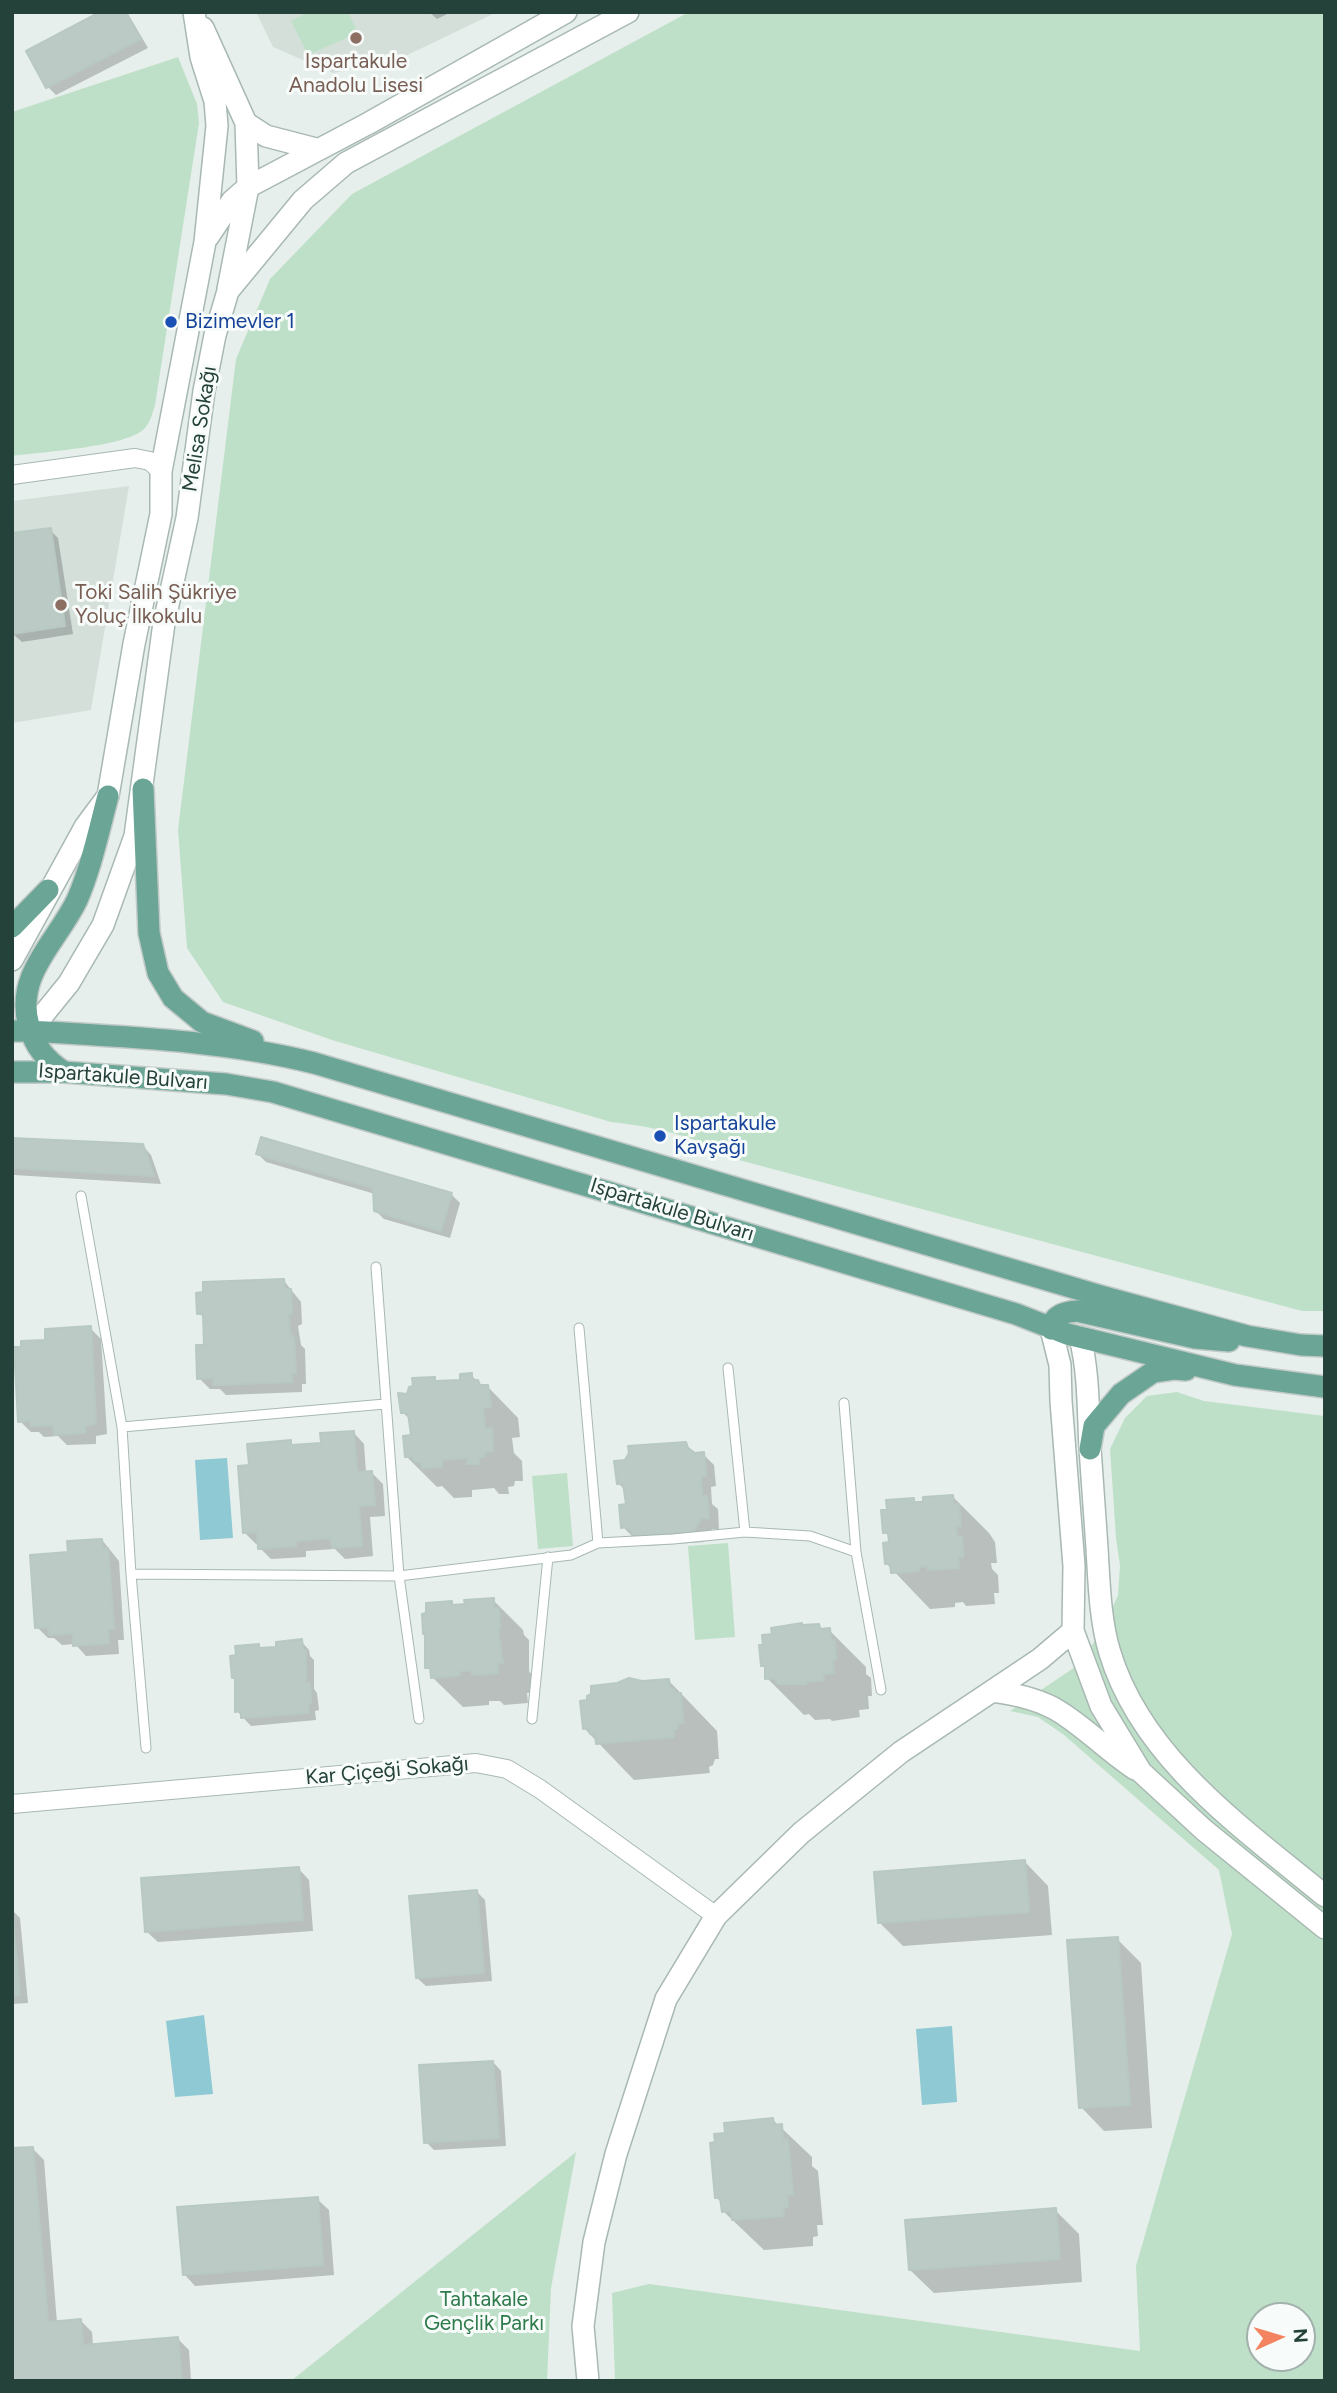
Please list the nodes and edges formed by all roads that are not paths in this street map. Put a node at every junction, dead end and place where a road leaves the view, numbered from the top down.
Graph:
1 (194, 12) edge
2 (566, 12) edge
3 (628, 12) edge
4 (246, 123) junction
5 (316, 149) junction
6 (248, 187) junction
7 (205, 242) junction
8 (228, 291) junction
9 (161, 471) junction
10 (12, 475) edge
11 (143, 789) junction
12 (108, 796) junction
13 (48, 890) junction
14 (12, 927) edge
15 (12, 960) edge
16 (21, 1031) edge
17 (12, 1046) edge
18 (294, 1058) junction
19 (12, 1072) edge
20 (64, 1072) junction
21 (80, 1196) dead end
22 (376, 1267) dead end
23 (1060, 1283) junction
24 (1077, 1311) junction
25 (579, 1328) dead end
26 (1051, 1329) junction
27 (1080, 1337) junction
28 (1301, 1345) junction
29 (1325, 1346) edge
30 (728, 1368) dead end
31 (1235, 1375) junction
32 (1325, 1387) edge
33 (844, 1403) dead end
34 (385, 1404) junction
35 (122, 1427) junction
36 (1090, 1449) junction
37 (745, 1532) junction
38 (598, 1542) junction
39 (856, 1552) junction
40 (548, 1557) junction
41 (131, 1574) junction
42 (399, 1576) junction
43 (1073, 1631) junction
44 (1109, 1651) junction
45 (881, 1690) dead end
46 (992, 1691) junction
47 (419, 1719) dead end
48 (532, 1719) dead end
49 (146, 1748) dead end
50 (1142, 1773) junction
51 (12, 1804) edge
52 (1325, 1896) edge
53 (716, 1916) junction
54 (1325, 1928) edge
55 (588, 2381) edge

1 - 4 street
1 - 7 street, Melisa Sokağı
2 - 5 street
3 - 8 street, Melisa Sokağı
4 - 5 street
4 - 6 street
5 - 6 street
6 - 7 street
6 - 8 street
7 - 9 street, Melisa Sokağı
8 - 11 street, Melisa Sokağı
9 - 10 street
9 - 12 street, Melisa Sokağı
11 - 16 street, Melisa Sokağı
11 - 18 main road
12 - 13 street, Melisa Sokağı
12 - 16 main road
13 - 14 main road
13 - 15 street, Melisa Sokağı
16 - 17 main road
16 - 18 main road, Ispartakule Bulvarı
16 - 20 main road
18 - 23 main road, Ispartakule Bulvarı
19 - 20 main road, Ispartakule Bulvarı
20 - 26 main road, Ispartakule Bulvarı
21 - 35 lane
22 - 34 lane
23 - 24 main road
23 - 28 main road, Ispartakule Bulvarı
24 - 26 main road
24 - 27 main road
24 - 28 main road
25 - 38 lane
26 - 27 main road, Ispartakule Bulvarı
26 - 43 street
27 - 31 main road, Ispartakule Bulvarı
27 - 36 street
28 - 29 main road, Ispartakule Bulvarı
30 - 37 lane
31 - 32 main road, Ispartakule Bulvarı
31 - 36 main road
33 - 39 lane
34 - 35 lane
34 - 42 lane
35 - 41 lane
36 - 44 street
37 - 38 lane
37 - 39 lane
38 - 40 lane
39 - 45 lane
40 - 42 lane
40 - 48 lane
41 - 42 lane
41 - 49 lane
42 - 47 lane
43 - 44 street
43 - 46 street
43 - 50 street
44 - 52 street
46 - 50 street
46 - 53 street
50 - 54 street
51 - 53 street, Kar Çiçeği Sokağı
53 - 55 street

